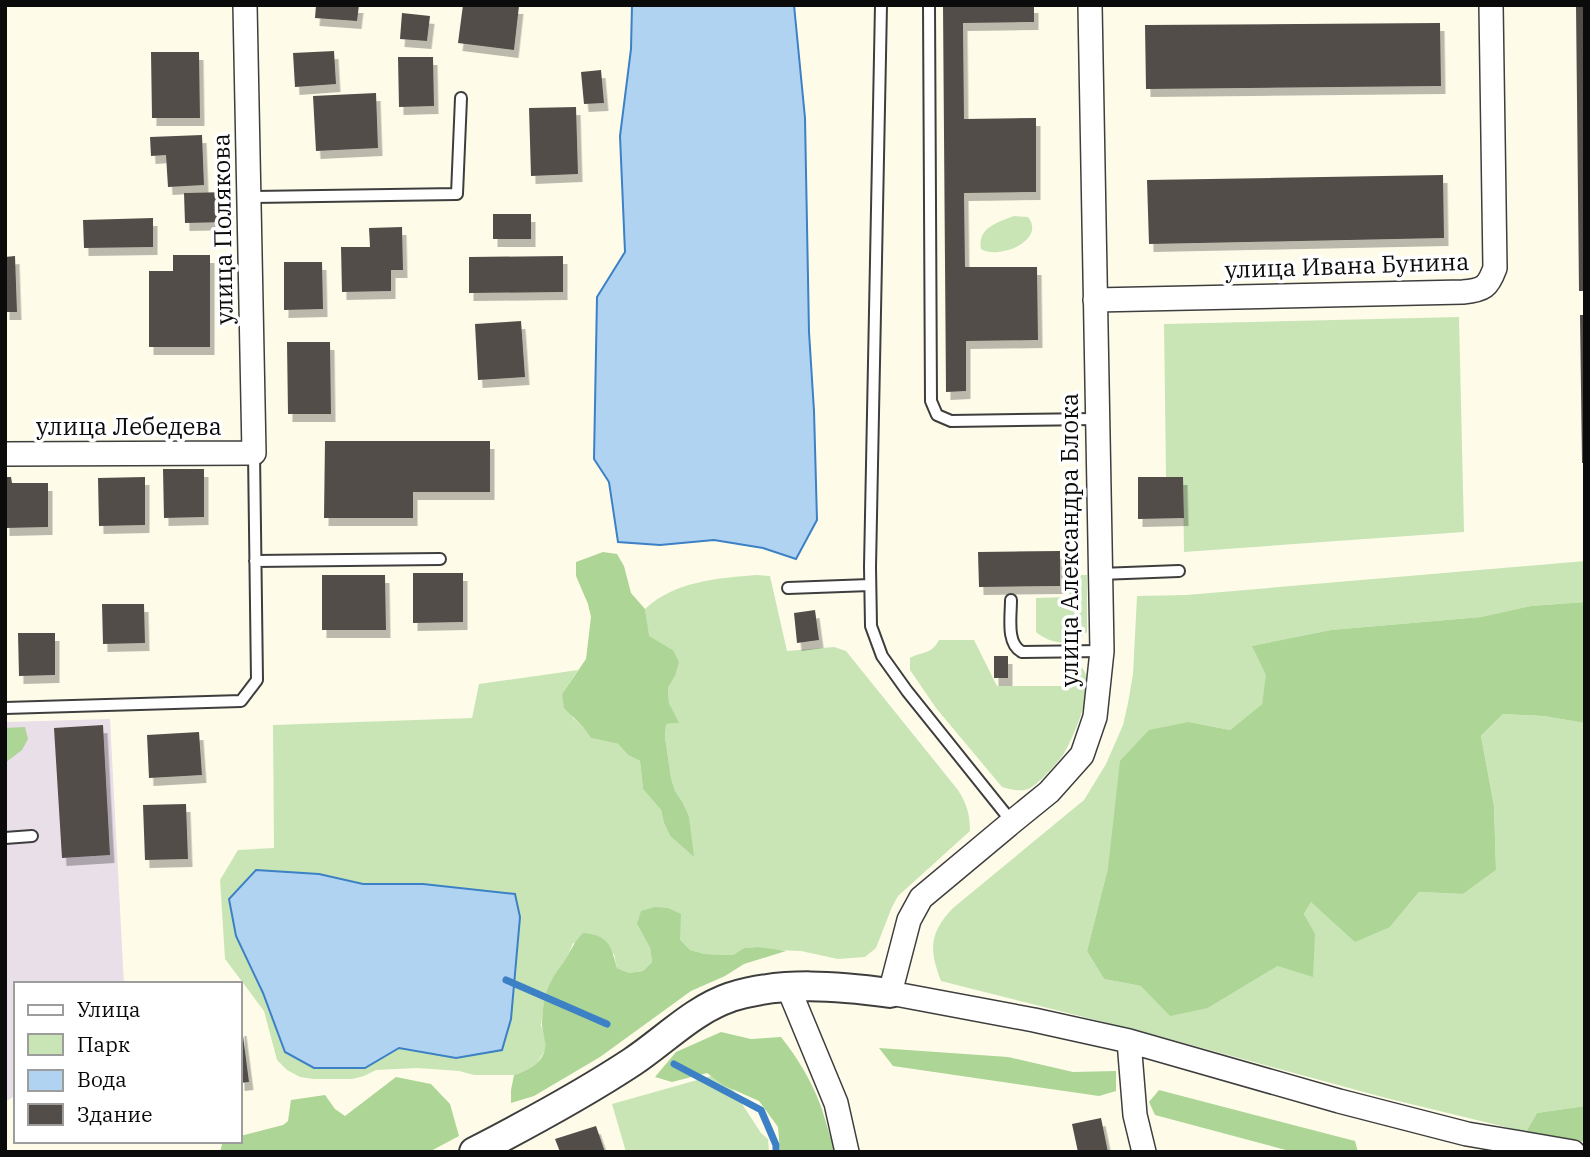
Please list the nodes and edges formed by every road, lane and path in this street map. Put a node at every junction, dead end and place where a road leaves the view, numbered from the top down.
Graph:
1 (245, 5) edge
2 (881, 5) edge
3 (929, 5) edge
4 (1090, 5) edge
5 (1491, 5) edge
6 (461, 98) dead end
7 (248, 197) junction
8 (1095, 300) junction
9 (1097, 419) junction
10 (254, 453) junction
11 (5, 454) edge
12 (440, 559) dead end
13 (255, 561) junction
14 (1179, 571) dead end
15 (1100, 574) junction
16 (870, 585) junction
17 (788, 588) dead end
18 (1011, 600) dead end
19 (1102, 651) junction
20 (5, 708) edge
21 (1012, 822) junction
22 (32, 836) dead end
23 (5, 838) edge
24 (788, 988) junction
25 (890, 993) junction
26 (1129, 1041) junction
27 (1468, 1143) edge
28 (474, 1152) edge
29 (847, 1152) edge
30 (1144, 1152) edge
31 (1573, 1152) edge

1 - 7 street, улица Полякова
2 - 16 lane
3 - 9 lane
4 - 8 street, улица Александра Блока
5 - 8 street, улица Ивана Бунина
6 - 7 lane
7 - 10 street, улица Полякова
8 - 9 street, улица Александра Блока
9 - 15 street, улица Александра Блока
10 - 11 street, улица Лебедева
10 - 13 lane
12 - 13 lane
13 - 20 lane
14 - 15 lane
15 - 19 street, улица Александра Блока
16 - 17 lane
16 - 21 lane
18 - 19 lane
19 - 21 street, улица Александра Блока
21 - 25 street, улица Александра Блока
22 - 23 lane
24 - 25 street
24 - 28 street
24 - 29 street
25 - 26 street
26 - 27 street
26 - 30 street
27 - 31 street

